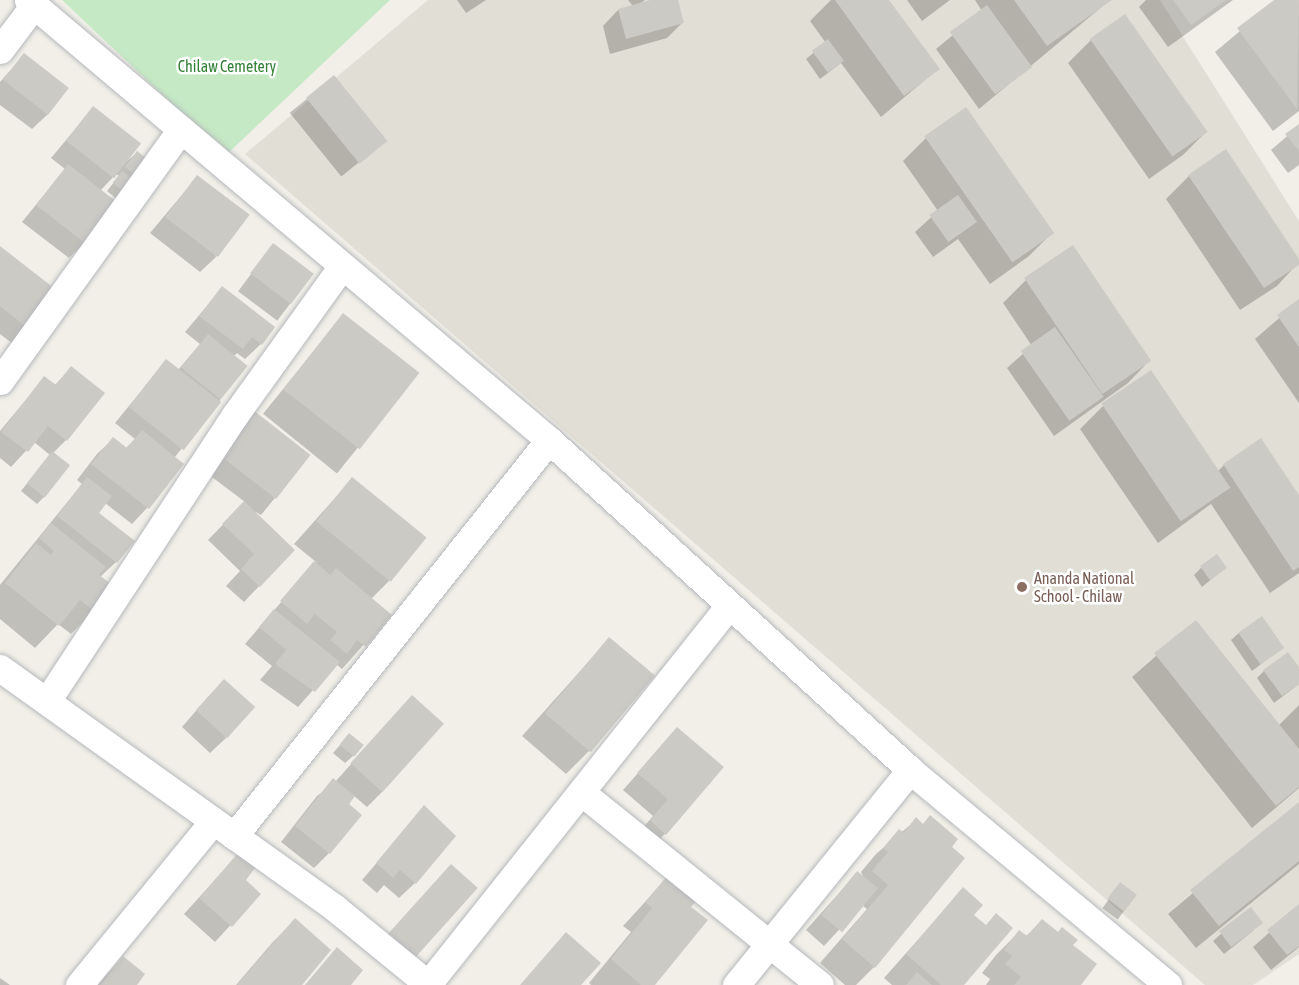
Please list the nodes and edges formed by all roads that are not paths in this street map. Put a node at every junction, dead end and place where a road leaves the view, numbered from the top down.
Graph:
1 (31, 2) edge
2 (0, 50) edge
3 (181, 129) junction
4 (342, 266) junction
5 (0, 381) edge
6 (549, 440) junction
7 (729, 605) junction
8 (0, 668) edge
9 (47, 701) junction
10 (910, 771) junction
11 (581, 792) junction
12 (224, 828) junction
13 (769, 945) junction
14 (79, 985) edge
15 (429, 985) edge
16 (736, 985) edge
17 (820, 985) edge
18 (1168, 985) edge

1 - 2 street
1 - 3 street
3 - 4 street
3 - 5 street
4 - 6 street
4 - 9 street
6 - 7 street
6 - 12 street
7 - 10 street
7 - 11 street
8 - 9 street
9 - 12 street
10 - 13 street
10 - 18 street
11 - 13 street
11 - 15 street
12 - 14 street
12 - 15 street
13 - 16 street
13 - 17 street

